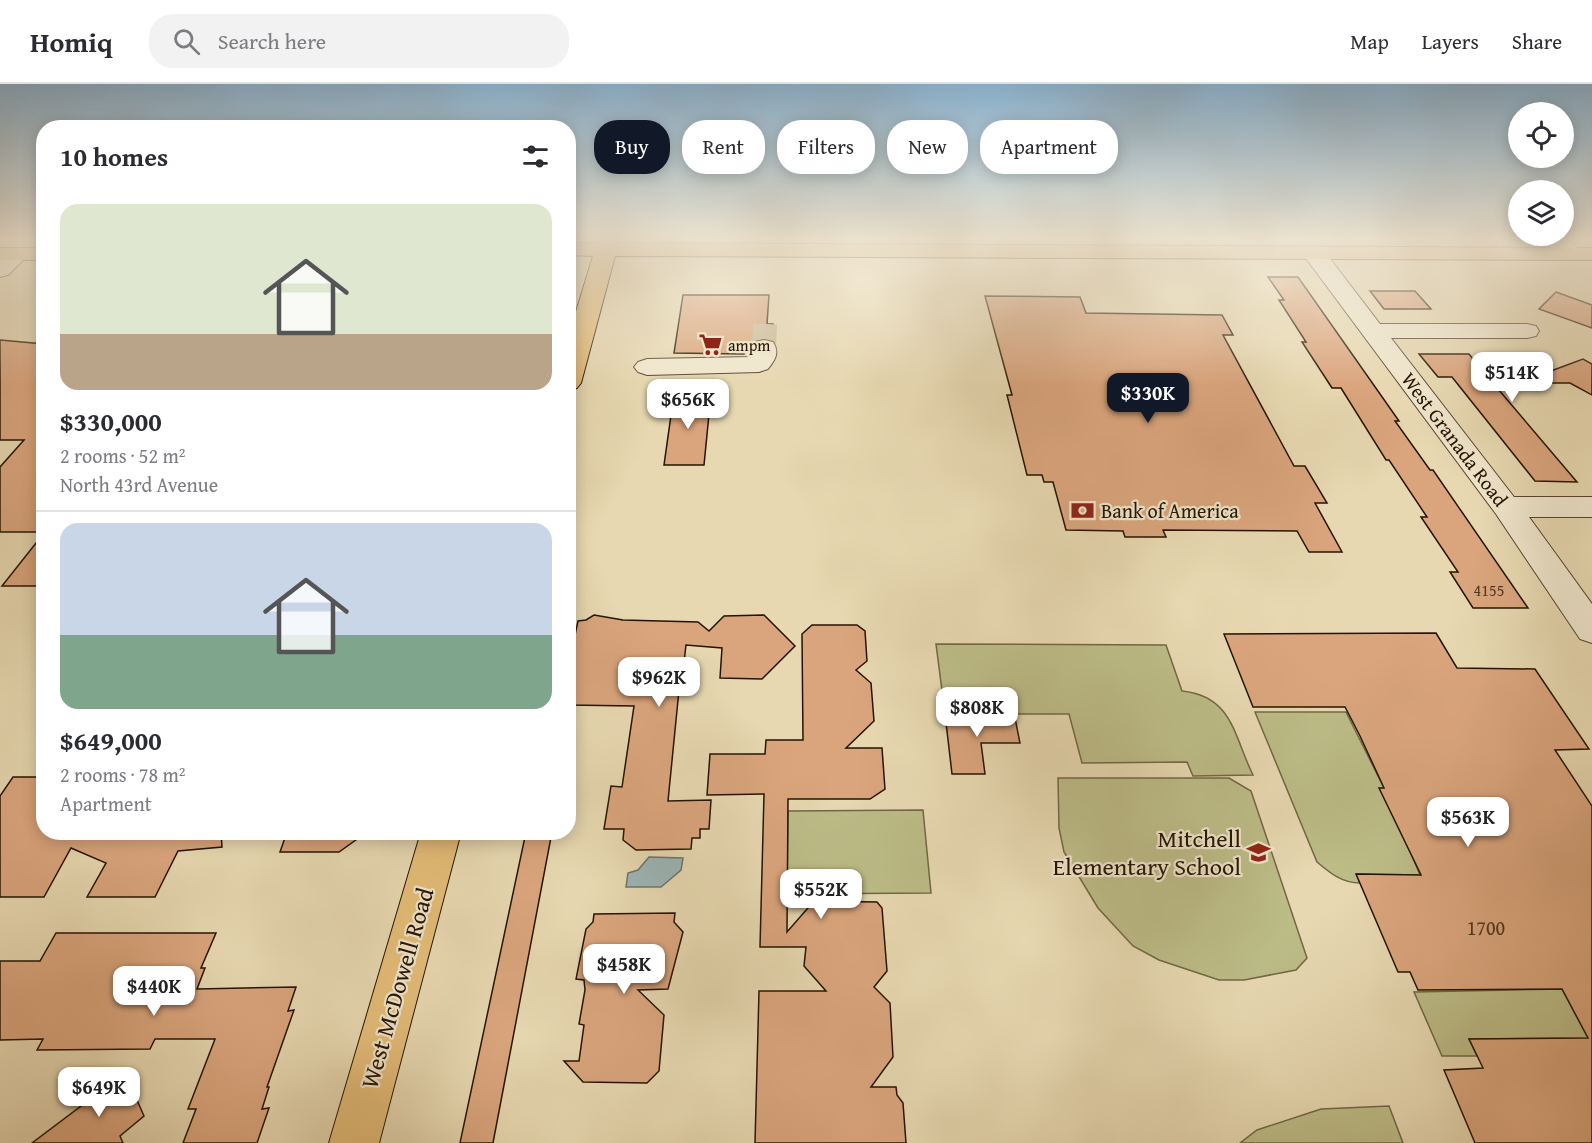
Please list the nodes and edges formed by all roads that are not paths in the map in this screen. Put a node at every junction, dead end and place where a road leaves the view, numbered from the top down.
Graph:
1 (596, 287) edge
2 (1341, 287) edge
3 (765, 330) tunnel mouth
4 (1374, 332) junction
5 (1527, 332) dead end
6 (576, 355) edge
7 (647, 367) dead end
8 (1506, 507) junction
9 (1592, 507) edge
10 (1592, 630) edge
11 (439, 840) edge
12 (354, 1143) edge

1 - 6 main road
2 - 4 street, West Granada Road
3 - 7 street
4 - 5 street
4 - 8 street, West Granada Road
8 - 9 street
8 - 10 street, West Granada Road
11 - 12 main road, West McDowell Road

